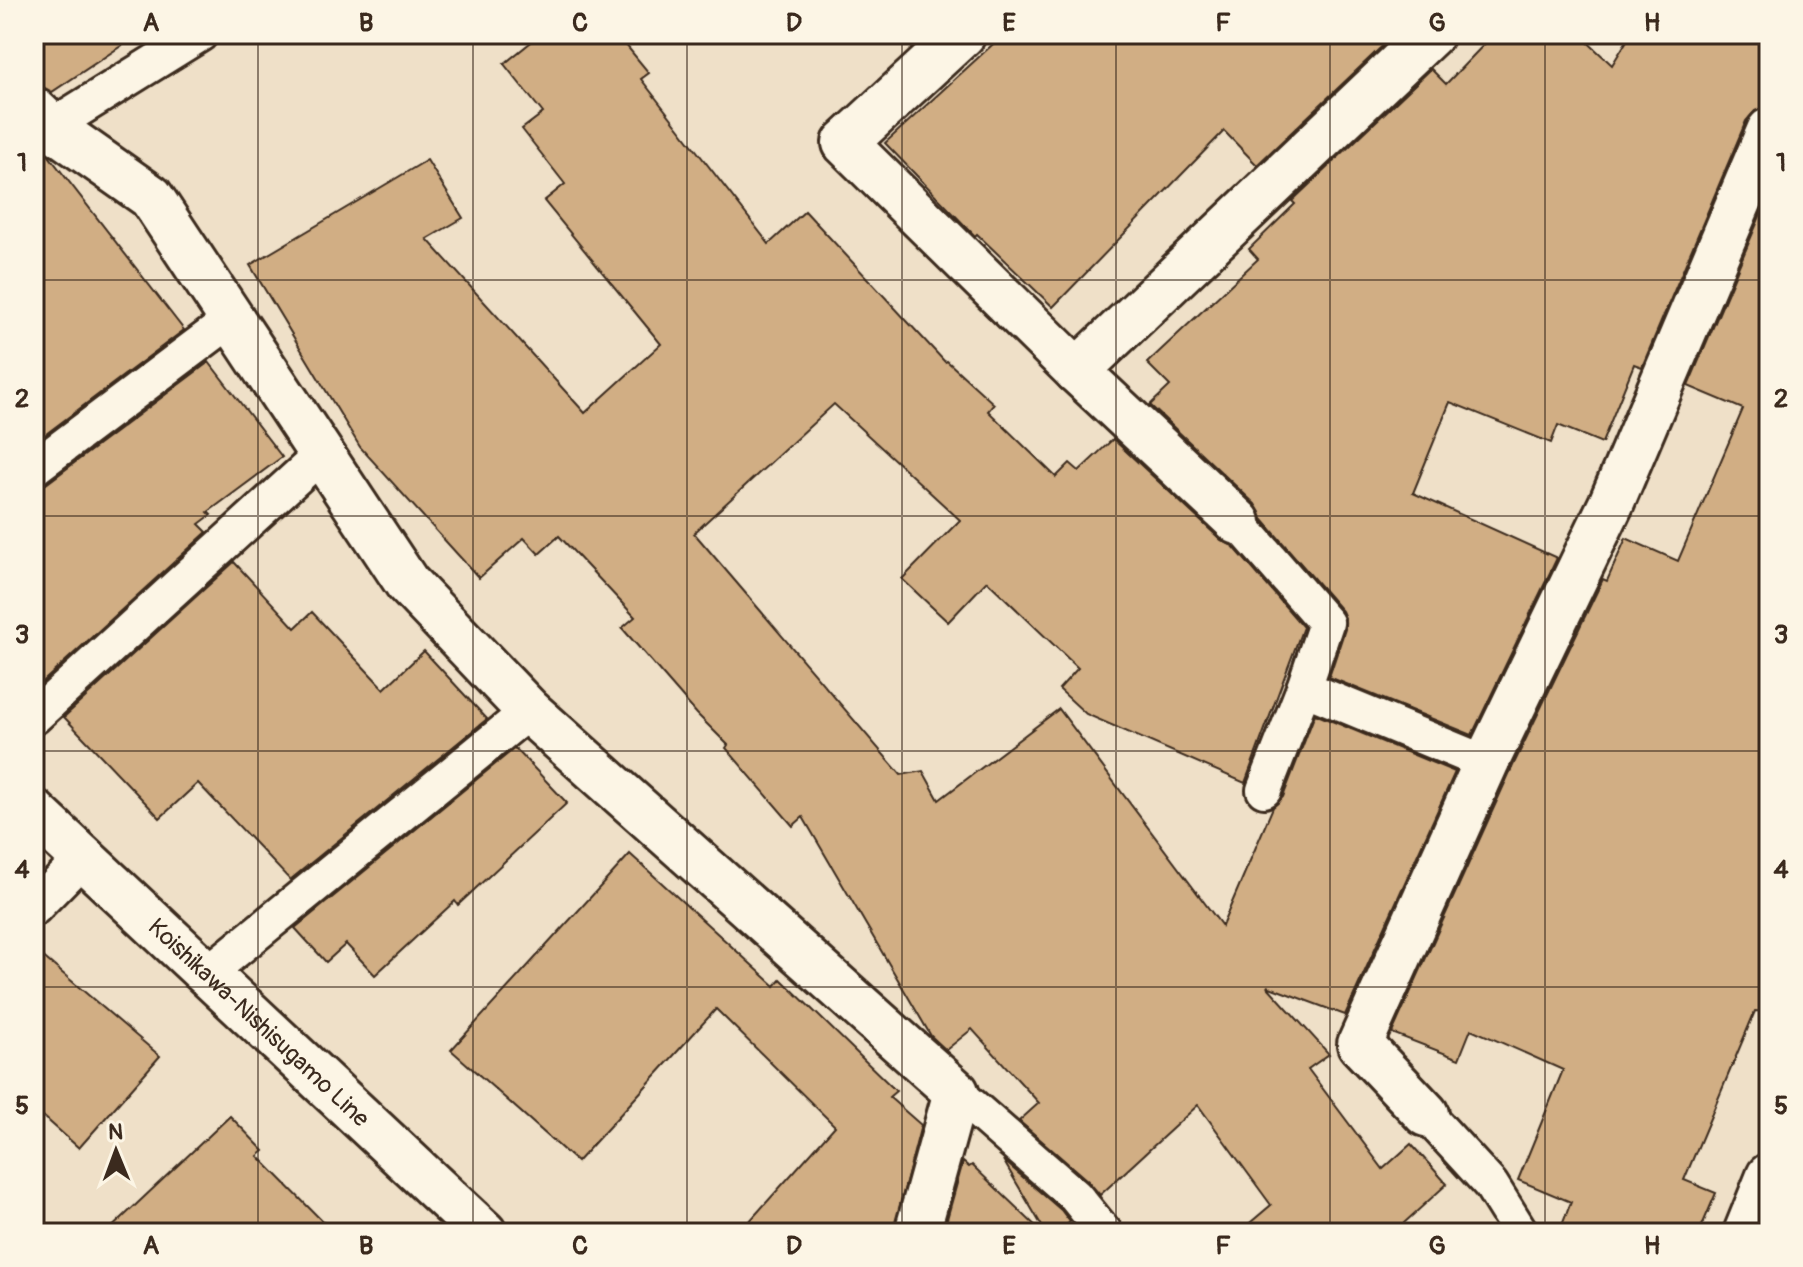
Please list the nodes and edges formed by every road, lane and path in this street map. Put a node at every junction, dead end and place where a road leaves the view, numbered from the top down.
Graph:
1 (200, 34) edge
2 (963, 34) edge
3 (1431, 34) edge
4 (43, 119) edge
5 (1769, 131) edge
6 (232, 319) junction
7 (1077, 371) junction
8 (320, 456) junction
9 (34, 468) edge
10 (1238, 522) joint
11 (1304, 688) junction
12 (529, 711) junction
13 (34, 717) edge
14 (1486, 763) junction
15 (1264, 790) dead end
16 (34, 812) edge
17 (83, 858) junction
18 (34, 908) edge
19 (208, 973) junction
20 (956, 1092) junction
21 (1426, 1114) joint
22 (1769, 1176) edge
23 (484, 1233) edge
24 (917, 1233) edge
25 (1105, 1233) edge
26 (1521, 1233) edge
27 (1746, 1233) edge

1 - 4 lane
2 - 7 street
3 - 7 street
4 - 6 street
5 - 14 street
6 - 8 street
6 - 9 lane
7 - 10 street
8 - 12 street
8 - 13 lane
10 - 11 lane
11 - 14 lane
11 - 15 lane
12 - 19 lane
12 - 20 street
14 - 21 street
16 - 17 street, Koishikawa-Nishisugamo Line
17 - 18 lane
17 - 19 street, Koishikawa-Nishisugamo Line
19 - 23 street, Koishikawa-Nishisugamo Line
20 - 24 street
20 - 25 lane
21 - 26 lane
22 - 27 street

